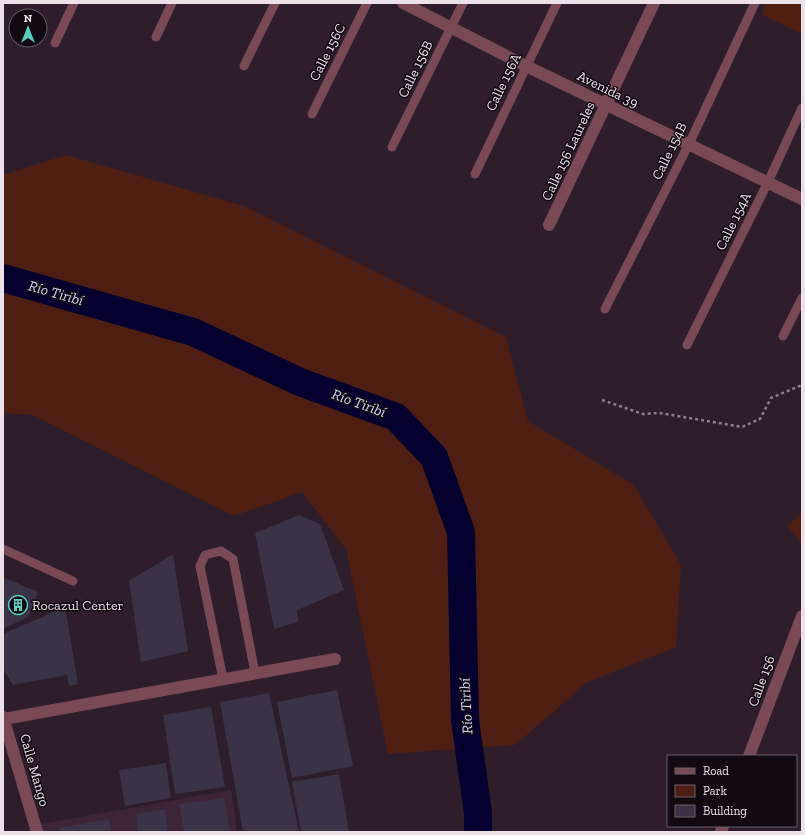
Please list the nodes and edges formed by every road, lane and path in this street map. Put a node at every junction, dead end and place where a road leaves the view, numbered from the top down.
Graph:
1 (74, 3) edge
2 (172, 3) edge
3 (275, 3) edge
4 (367, 3) edge
5 (403, 3) edge
6 (463, 3) edge
7 (556, 3) edge
8 (654, 3) edge
9 (755, 3) edge
10 (451, 27) junction
11 (156, 37) dead end
12 (55, 43) dead end
13 (244, 66) dead end
14 (526, 66) junction
15 (606, 105) junction
16 (802, 108) edge
17 (312, 114) dead end
18 (689, 144) junction
19 (392, 146) dead end
20 (475, 174) dead end
21 (768, 182) junction
22 (802, 199) edge
23 (549, 225) dead end
24 (802, 298) edge
25 (605, 309) dead end
26 (783, 336) dead end
27 (687, 345) dead end
28 (802, 385) edge
29 (602, 400) dead end
30 (3, 549) edge
31 (73, 581) dead end
32 (802, 616) edge
33 (335, 659) dead end
34 (255, 673) junction
35 (222, 679) junction
36 (4, 718) edge
37 (749, 755) edge
38 (37, 832) edge

1 - 12 lane
2 - 11 lane
3 - 13 lane
4 - 17 lane, Calle 156C
5 - 10 street, Avenida 39
6 - 10 lane, Calle 156B
7 - 14 lane, Calle 156A
8 - 15 street, Calle 156 Laureles
9 - 18 lane, Calle 154B
10 - 14 street, Avenida 39
10 - 19 lane, Calle 156B
14 - 15 street, Avenida 39
14 - 20 lane, Calle 156A
15 - 18 street, Avenida 39
15 - 23 street, Calle 156 Laureles
16 - 21 lane, Calle 154A
18 - 21 street, Avenida 39
18 - 25 lane, Calle 154B
21 - 22 street, Avenida 39
21 - 27 lane, Calle 154A
24 - 26 lane
28 - 29 path
30 - 31 lane
32 - 37 street, Calle 156
33 - 34 street
34 - 35 street
34 - 35 lane
35 - 36 street
36 - 38 street, Calle Mango

